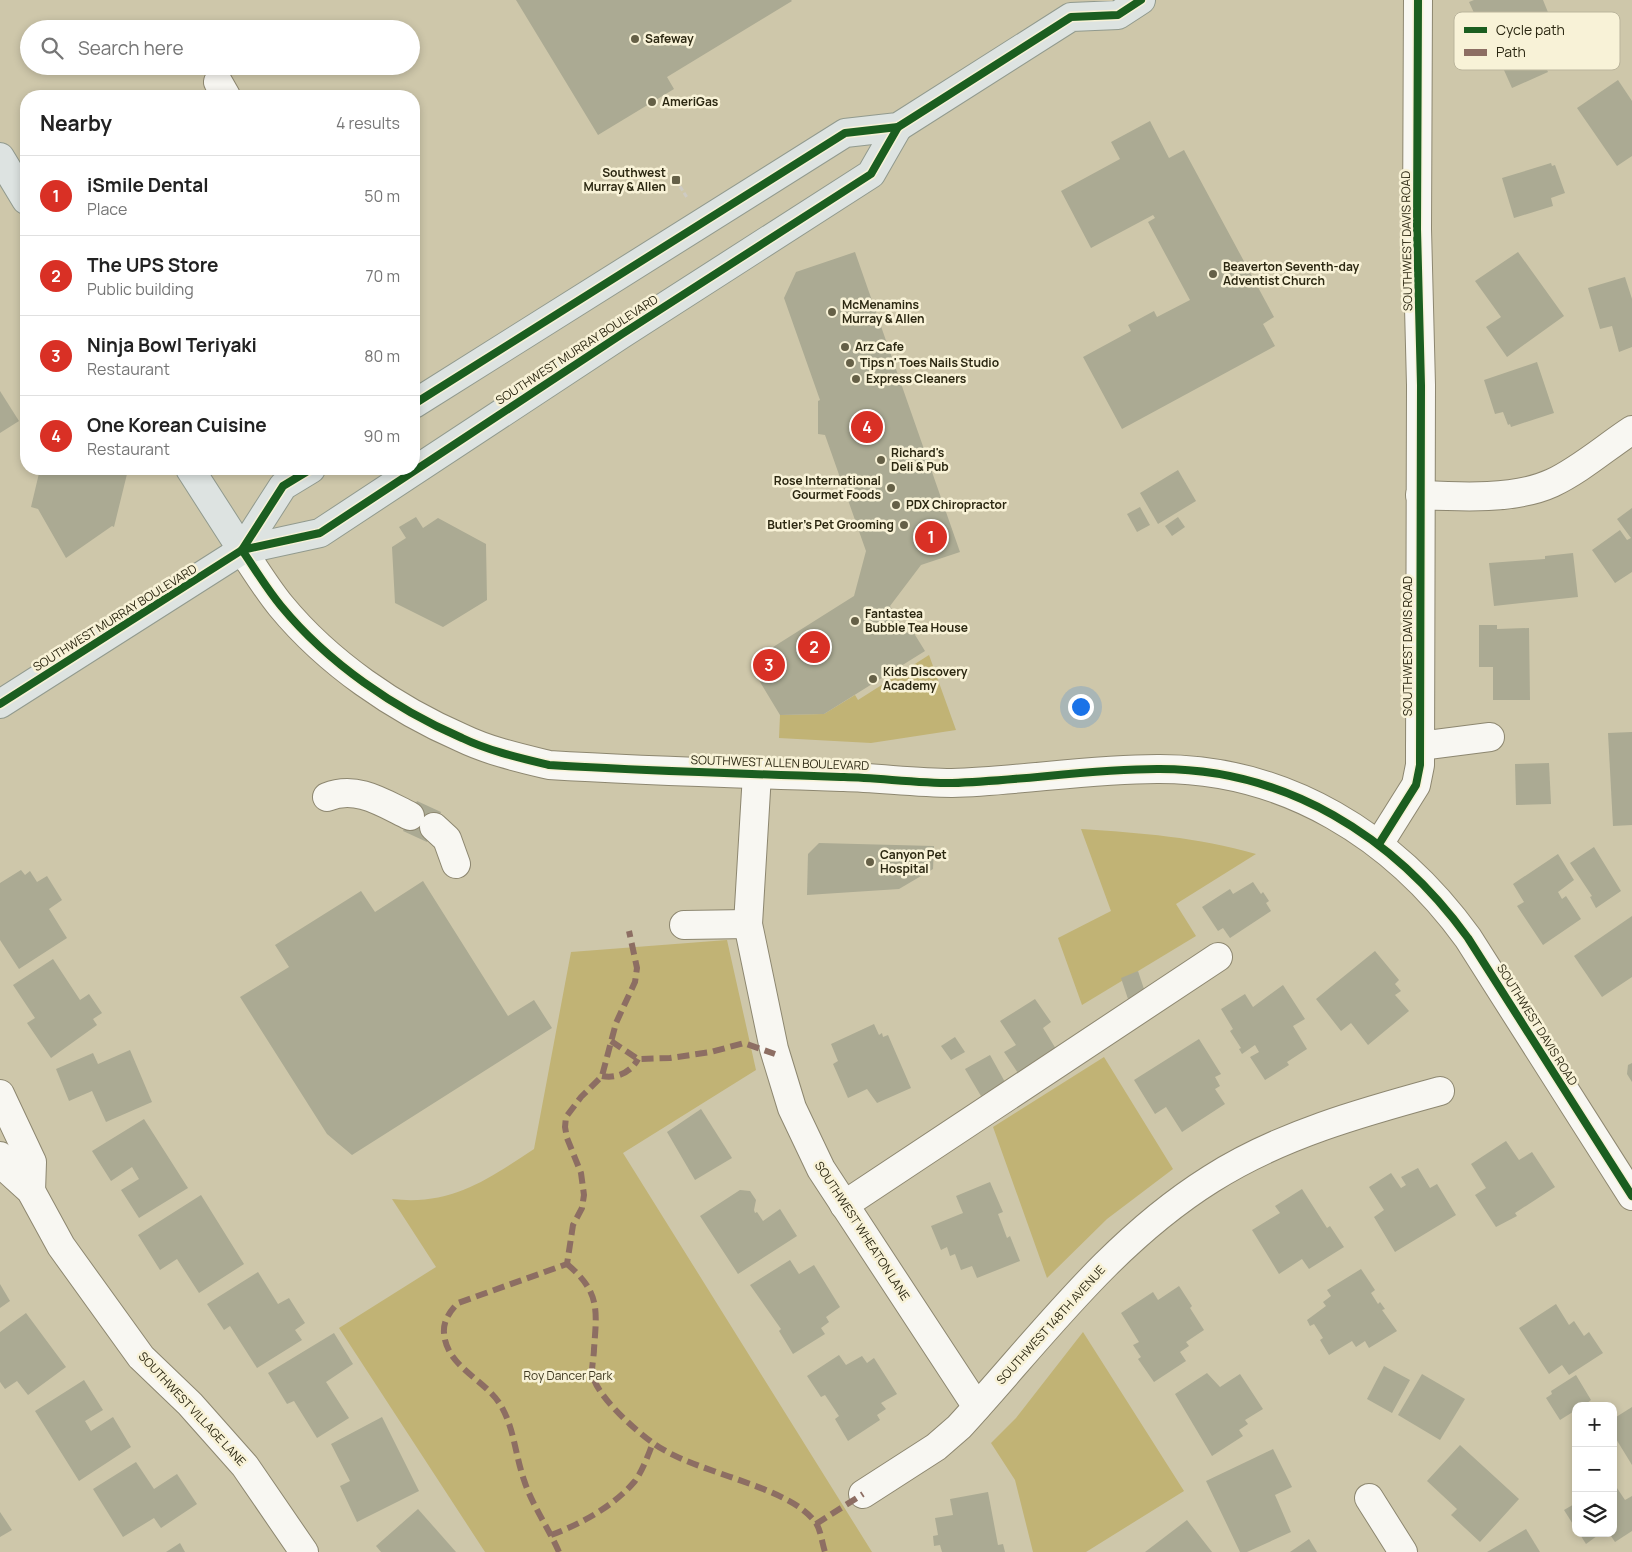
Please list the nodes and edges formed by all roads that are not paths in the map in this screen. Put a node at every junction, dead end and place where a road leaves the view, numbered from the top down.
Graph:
1 (1141, 0) edge
2 (1418, 0) edge
3 (1075, 8) edge
4 (898, 127) junction
5 (0, 157) edge
6 (20, 190) edge
7 (420, 400) edge
8 (1632, 430) edge
9 (420, 467) edge
10 (194, 475) edge
11 (300, 475) edge
12 (408, 475) edge
13 (1420, 495) junction
14 (242, 550) junction
15 (0, 704) edge
16 (1490, 738) dead end
17 (1420, 746) junction
18 (757, 774) junction
19 (327, 798) dead end
20 (1379, 844) junction
21 (456, 864) dead end
22 (748, 924) junction
23 (684, 925) dead end
24 (1218, 957) dead end
25 (1440, 1091) dead end
26 (0, 1094) edge
27 (0, 1156) edge
28 (31, 1191) junction
29 (1632, 1196) edge
30 (844, 1205) junction
31 (977, 1407) junction
32 (863, 1494) dead end
33 (1369, 1498) dead end
34 (304, 1552) edge
35 (1403, 1552) edge

1 - 3 main road, SOUTHWEST MURRAY BOULEVARD
2 - 13 street, SOUTHWEST DAVIS ROAD
3 - 4 main road, SOUTHWEST MURRAY BOULEVARD
4 - 7 main road, SOUTHWEST MURRAY BOULEVARD
4 - 9 main road, SOUTHWEST MURRAY BOULEVARD
5 - 6 main road
8 - 13 street
10 - 14 main road, SOUTHWEST ALLEN BOULEVARD
11 - 14 main road, SOUTHWEST MURRAY BOULEVARD
12 - 14 main road, SOUTHWEST MURRAY BOULEVARD
13 - 17 street, SOUTHWEST DAVIS ROAD
14 - 15 main road, SOUTHWEST MURRAY BOULEVARD
14 - 18 street, SOUTHWEST ALLEN BOULEVARD
16 - 17 street
17 - 20 street, SOUTHWEST DAVIS ROAD
18 - 20 street, SOUTHWEST ALLEN BOULEVARD
18 - 22 street, SOUTHWEST WHEATON LANE
19 - 21 street
20 - 29 street, SOUTHWEST DAVIS ROAD
22 - 23 street
22 - 30 street, SOUTHWEST WHEATON LANE
24 - 30 street
25 - 31 street, SOUTHWEST 148TH AVENUE
26 - 28 street
27 - 28 street, SOUTHWEST VILLAGE LANE
28 - 34 street, SOUTHWEST VILLAGE LANE
30 - 31 street, SOUTHWEST WHEATON LANE
31 - 32 street, SOUTHWEST 148TH AVENUE
33 - 35 street

